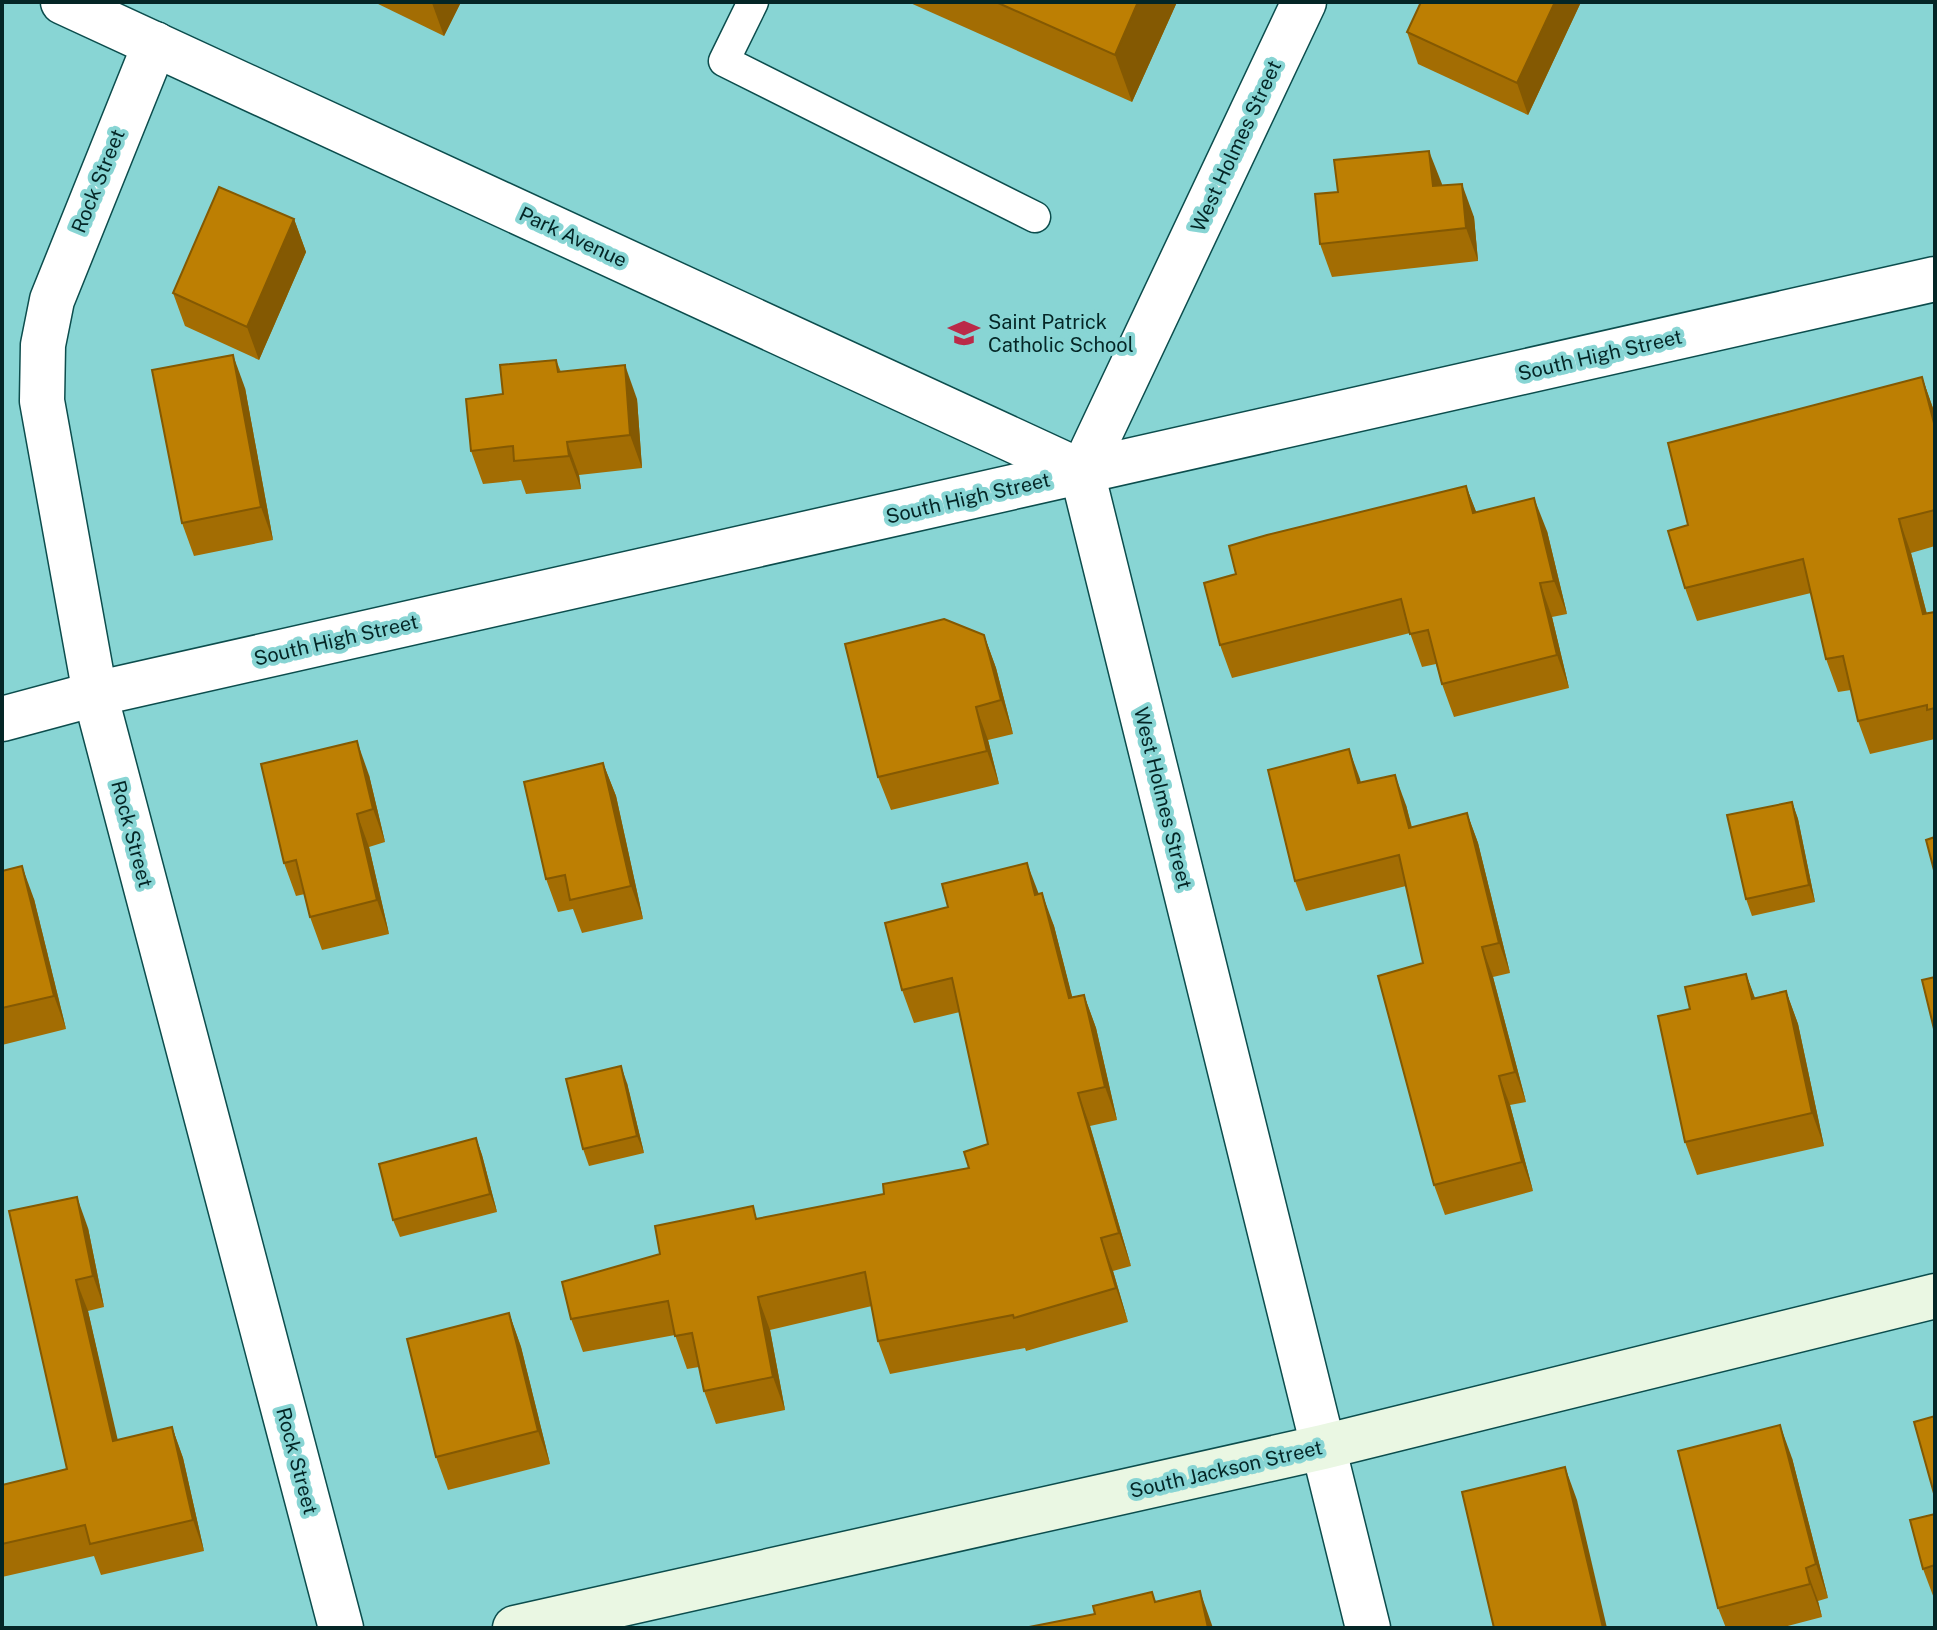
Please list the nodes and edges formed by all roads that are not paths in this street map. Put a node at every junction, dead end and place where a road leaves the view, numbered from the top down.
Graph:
1 (63, 2) edge
2 (753, 2) edge
3 (1304, 2) edge
4 (155, 44) junction
5 (1035, 217) dead end
6 (1935, 279) edge
7 (1082, 472) junction
8 (95, 694) junction
9 (2, 719) edge
10 (1935, 1296) edge
11 (1323, 1447) junction
12 (341, 1628) edge
13 (515, 1628) edge
14 (1368, 1628) edge

1 - 4 street, Park Avenue
2 - 5 lane
3 - 7 street, West Holmes Street
4 - 7 street, Park Avenue
4 - 8 street, Rock Street
6 - 7 street, South High Street
7 - 8 street, South High Street
7 - 11 street, West Holmes Street
8 - 9 street, South High Street
8 - 12 street, Rock Street
10 - 11 street, South Jackson Street
11 - 13 street, South Jackson Street
11 - 14 street, West Holmes Street

